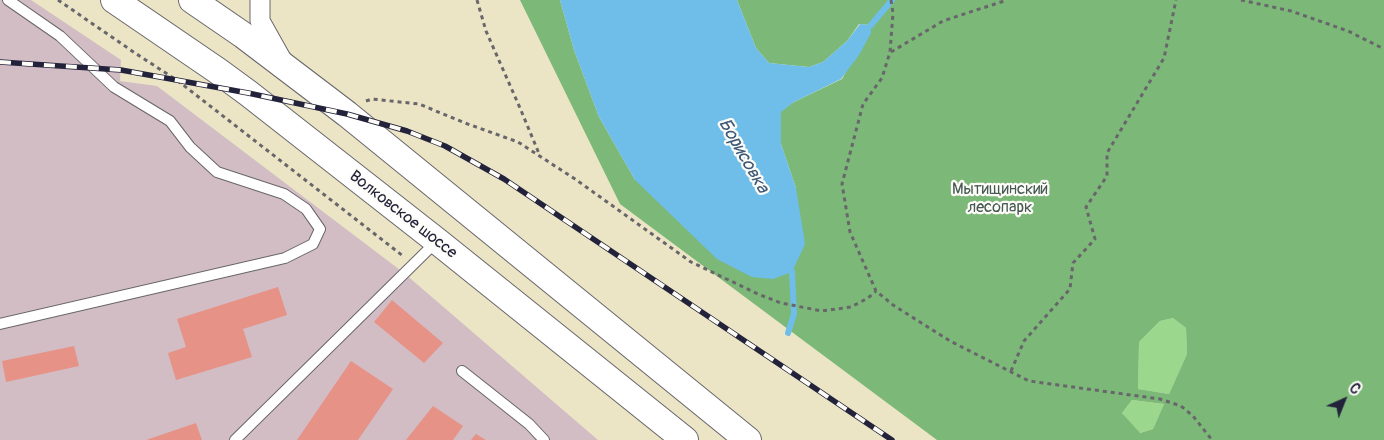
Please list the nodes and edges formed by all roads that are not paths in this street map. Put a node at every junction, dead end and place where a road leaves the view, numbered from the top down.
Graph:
1 (8, 0) edge
2 (114, 0) edge
3 (192, 0) edge
4 (260, 0) edge
5 (286, 67) junction
6 (437, 241) junction
7 (0, 324) edge
8 (462, 371) dead end
9 (236, 440) edge
10 (544, 440) edge
11 (685, 440) edge
12 (748, 440) edge

1 - 7 lane
2 - 6 main road, Волковское шоссе
3 - 5 main road
4 - 5 street
5 - 12 main road
6 - 9 lane
6 - 11 main road, Волковское шоссе
8 - 10 lane

